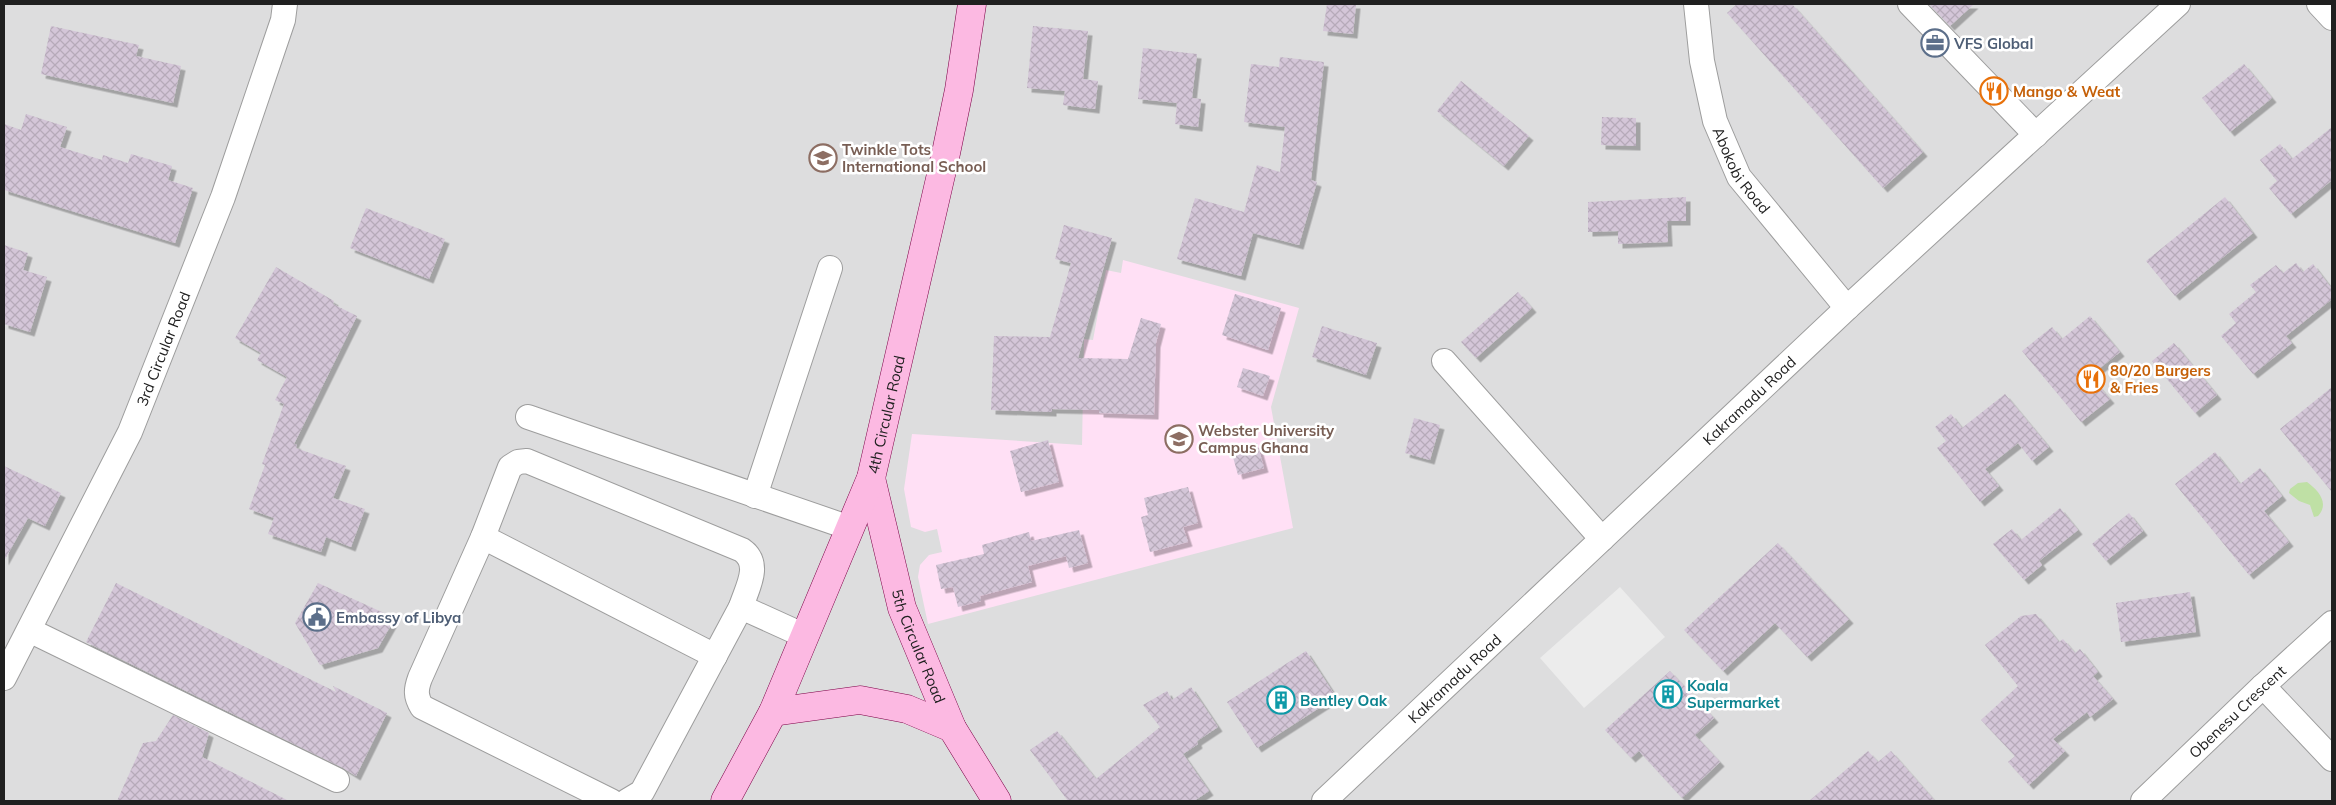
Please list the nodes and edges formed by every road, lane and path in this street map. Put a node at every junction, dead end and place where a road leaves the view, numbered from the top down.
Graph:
1 (285, 4) edge
2 (972, 4) edge
3 (1696, 4) edge
4 (1910, 4) edge
5 (2178, 4) edge
6 (2319, 4) edge
7 (2332, 18) edge
8 (2036, 135) junction
9 (830, 268) dead end
10 (1847, 308) junction
11 (1444, 361) dead end
12 (528, 417) dead end
13 (871, 478) junction
14 (755, 496) junction
15 (850, 528) junction
16 (483, 537) junction
17 (1602, 539) junction
18 (741, 607) junction
19 (2332, 623) edge
20 (29, 630) junction
21 (805, 636) junction
22 (715, 656) junction
23 (4, 678) edge
24 (2263, 686) junction
25 (773, 712) junction
26 (952, 728) junction
27 (2332, 759) edge
28 (337, 780) dead end
29 (611, 801) edge
30 (627, 801) edge
31 (725, 801) edge
32 (997, 801) edge
33 (1324, 801) edge
34 (2143, 801) edge

1 - 20 street, 3rd Circular Road
2 - 13 street, 4th Circular Road
3 - 10 street, Abokobi Road
4 - 8 street
5 - 8 street, Kakramadu Road
6 - 7 street
8 - 10 street, Kakramadu Road
9 - 14 street
10 - 17 street, Kakramadu Road
11 - 17 street
12 - 14 street
13 - 15 street, 4th Circular Road
13 - 26 street, 5th Circular Road
14 - 15 street
15 - 21 street, 4th Circular Road
16 - 18 street
16 - 22 street
16 - 29 street
17 - 33 street, Kakramadu Road
18 - 21 street
18 - 22 street
19 - 24 street, Obenesu Crescent
20 - 23 street, 3rd Circular Road
20 - 28 street
21 - 25 street, 4th Circular Road
22 - 30 street
24 - 27 street
24 - 34 street, Obenesu Crescent
25 - 26 street
25 - 31 street, 4th Circular Road
26 - 32 street, 5th Circular Road

